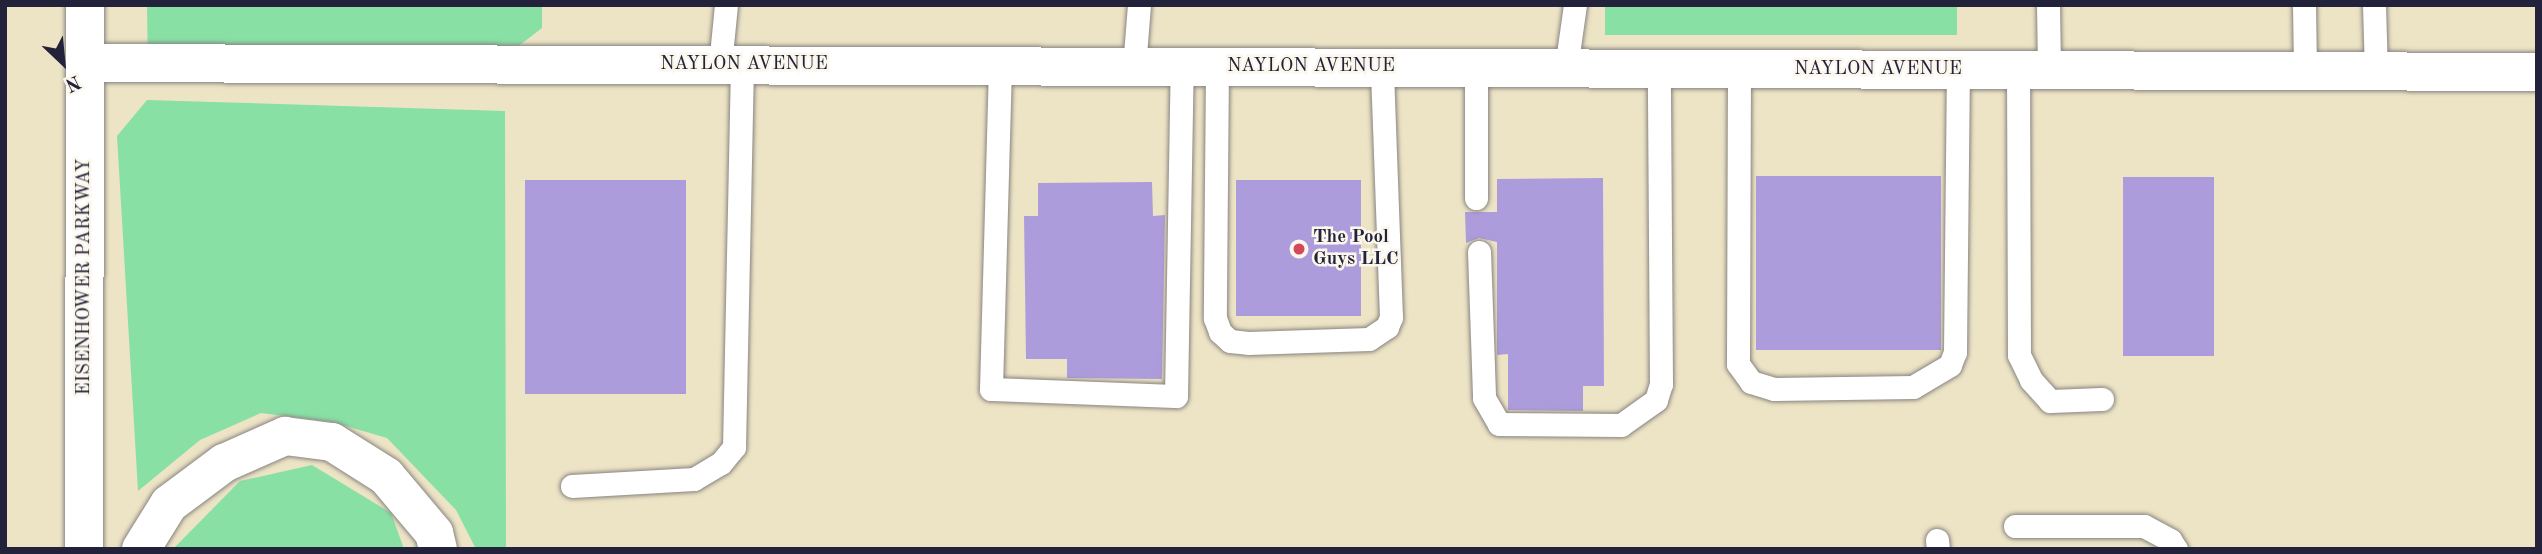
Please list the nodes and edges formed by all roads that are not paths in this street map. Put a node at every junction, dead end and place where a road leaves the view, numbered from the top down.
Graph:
1 (85, 5) edge
2 (726, 5) edge
3 (1139, 5) edge
4 (1575, 5) edge
5 (2048, 5) edge
6 (2304, 5) edge
7 (2374, 5) edge
8 (86, 63) junction
9 (731, 65) junction
10 (1000, 66) junction
11 (1134, 67) junction
12 (1200, 67) junction
13 (1382, 68) junction
14 (1476, 68) junction
15 (1566, 68) junction
16 (1659, 69) junction
17 (1740, 69) junction
18 (1958, 70) junction
19 (2034, 70) junction
20 (2305, 71) junction
21 (2376, 71) junction
22 (2537, 72) edge
23 (1476, 198) dead end
24 (1479, 252) dead end
25 (2102, 398) dead end
26 (572, 486) dead end
27 (2015, 526) dead end
28 (84, 549) edge
29 (141, 549) edge
30 (438, 549) edge
31 (2176, 549) edge

1 - 8 street, EISENHOWER PARKWAY
2 - 9 lane
3 - 11 lane
4 - 15 lane
5 - 19 lane
6 - 20 lane
7 - 21 lane
8 - 9 street, NAYLON AVENUE
8 - 28 street, EISENHOWER PARKWAY
9 - 10 street, NAYLON AVENUE
9 - 26 lane
10 - 11 street, NAYLON AVENUE
10 - 12 lane
11 - 12 street, NAYLON AVENUE
12 - 13 street, NAYLON AVENUE
12 - 13 lane
13 - 14 street, NAYLON AVENUE
14 - 15 street, NAYLON AVENUE
14 - 23 lane
15 - 16 street, NAYLON AVENUE
16 - 17 street, NAYLON AVENUE
16 - 24 lane
17 - 18 street, NAYLON AVENUE
17 - 18 lane
18 - 19 street, NAYLON AVENUE
19 - 20 street, NAYLON AVENUE
19 - 25 lane
20 - 21 street, NAYLON AVENUE
21 - 22 street, NAYLON AVENUE
27 - 31 lane
29 - 30 street

